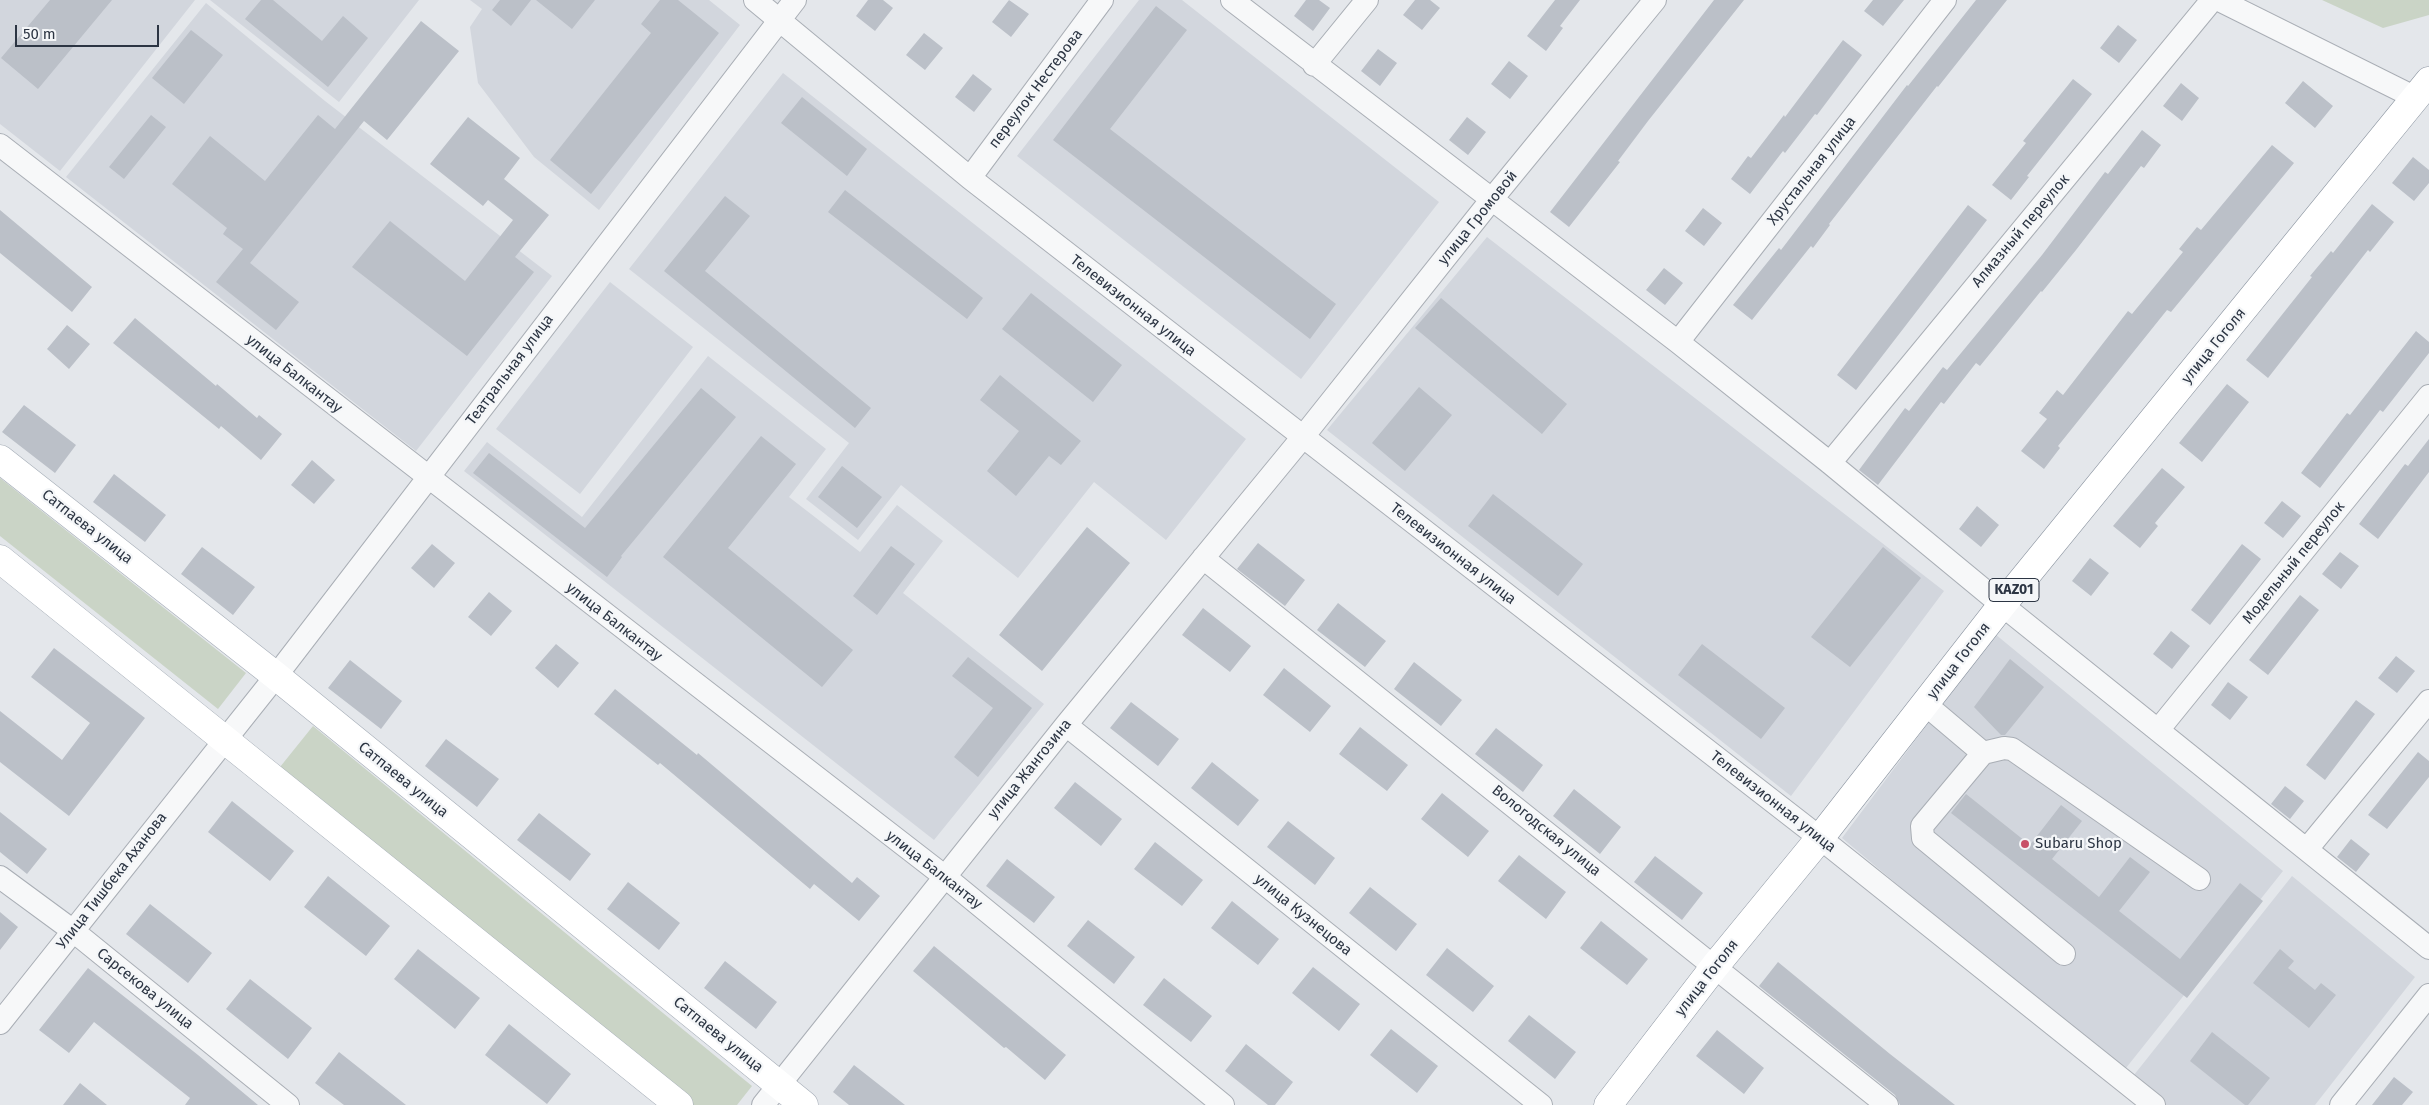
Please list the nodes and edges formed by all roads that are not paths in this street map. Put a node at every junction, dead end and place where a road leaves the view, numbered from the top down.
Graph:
1 (755, 0) edge
2 (795, 0) edge
3 (1102, 0) edge
4 (1232, 0) edge
5 (1367, 0) edge
6 (1655, 0) edge
7 (1946, 0) edge
8 (2212, 0) edge
9 (2220, 0) edge
10 (779, 19) junction
11 (1314, 65) junction
12 (2424, 91) edge
13 (0, 145) edge
14 (970, 178) junction
15 (1492, 199) junction
16 (1678, 342) junction
17 (2429, 396) edge
18 (1302, 438) junction
19 (0, 459) edge
20 (1830, 463) junction
21 (427, 478) junction
22 (1203, 558) junction
23 (0, 559) edge
24 (2002, 605) junction
25 (276, 676) junction
26 (2429, 701) edge
27 (1925, 704) junction
28 (1066, 725) junction
29 (2159, 729) junction
30 (224, 739) junction
31 (1983, 753) junction
32 (1820, 838) junction
33 (2307, 849) junction
34 (0, 876) edge
35 (944, 876) junction
36 (2199, 878) dead end
37 (72, 930) junction
38 (2429, 948) edge
39 (2064, 954) dead end
40 (1715, 966) junction
41 (2429, 995) edge
42 (0, 1023) edge
43 (772, 1095) edge
44 (288, 1105) edge
45 (679, 1105) edge
46 (804, 1105) edge
47 (1223, 1105) edge
48 (1541, 1105) edge
49 (1608, 1105) edge
50 (1887, 1105) edge
51 (2154, 1105) edge
52 (2341, 1105) edge

1 - 10 street, Телевизионная улица
2 - 10 street, Театральная улица
3 - 14 street, переулок Нестерова
4 - 11 street
5 - 11 street
6 - 15 street, улица Громовой
7 - 16 street, Хрустальная улица
8 - 20 street, Алмазный переулок
9 - 12 street
10 - 14 street, Телевизионная улица
10 - 21 street, Театральная улица
11 - 15 street
12 - 24 main road, улица Гоголя / KАZ01
13 - 21 street, улица Балкантау
14 - 18 street, Телевизионная улица
15 - 16 street
15 - 18 street, улица Громовой
16 - 20 street
17 - 29 street, Модельный переулок
18 - 22 street, улица Жангозина
18 - 32 street, Телевизионная улица
19 - 25 main road, Сатпаева улица
20 - 24 street
21 - 25 street, Театральная улица
21 - 35 street, улица Балкантау
22 - 28 street, улица Жангозина
22 - 40 street, Вологодская улица
23 - 30 main road
24 - 27 main road, улица Гоголя / KАZ01
24 - 29 street
25 - 30 street, Театральная улица
25 - 43 main road, Сатпаева улица
26 - 33 street
27 - 31 street
27 - 32 main road, улица Гоголя / KАZ01
28 - 35 street, улица Жангозина
28 - 48 street, улица Кузнецова
29 - 33 street
30 - 37 street, Улица Тишбека Аханова
30 - 45 main road
31 - 36 street
31 - 39 street
32 - 40 main road, улица Гоголя / KАZ01
32 - 51 street, Телевизионная улица
33 - 38 street
34 - 37 street, Сарсекова улица
35 - 43 street, улица Жангозина
35 - 47 street, улица Балкантау
37 - 42 street, Улица Тишбека Аханова
37 - 44 street, Сарсекова улица
40 - 49 main road, улица Гоголя / KАZ01
40 - 50 street, Вологодская улица
41 - 52 street
43 - 46 main road, Сатпаева улица

